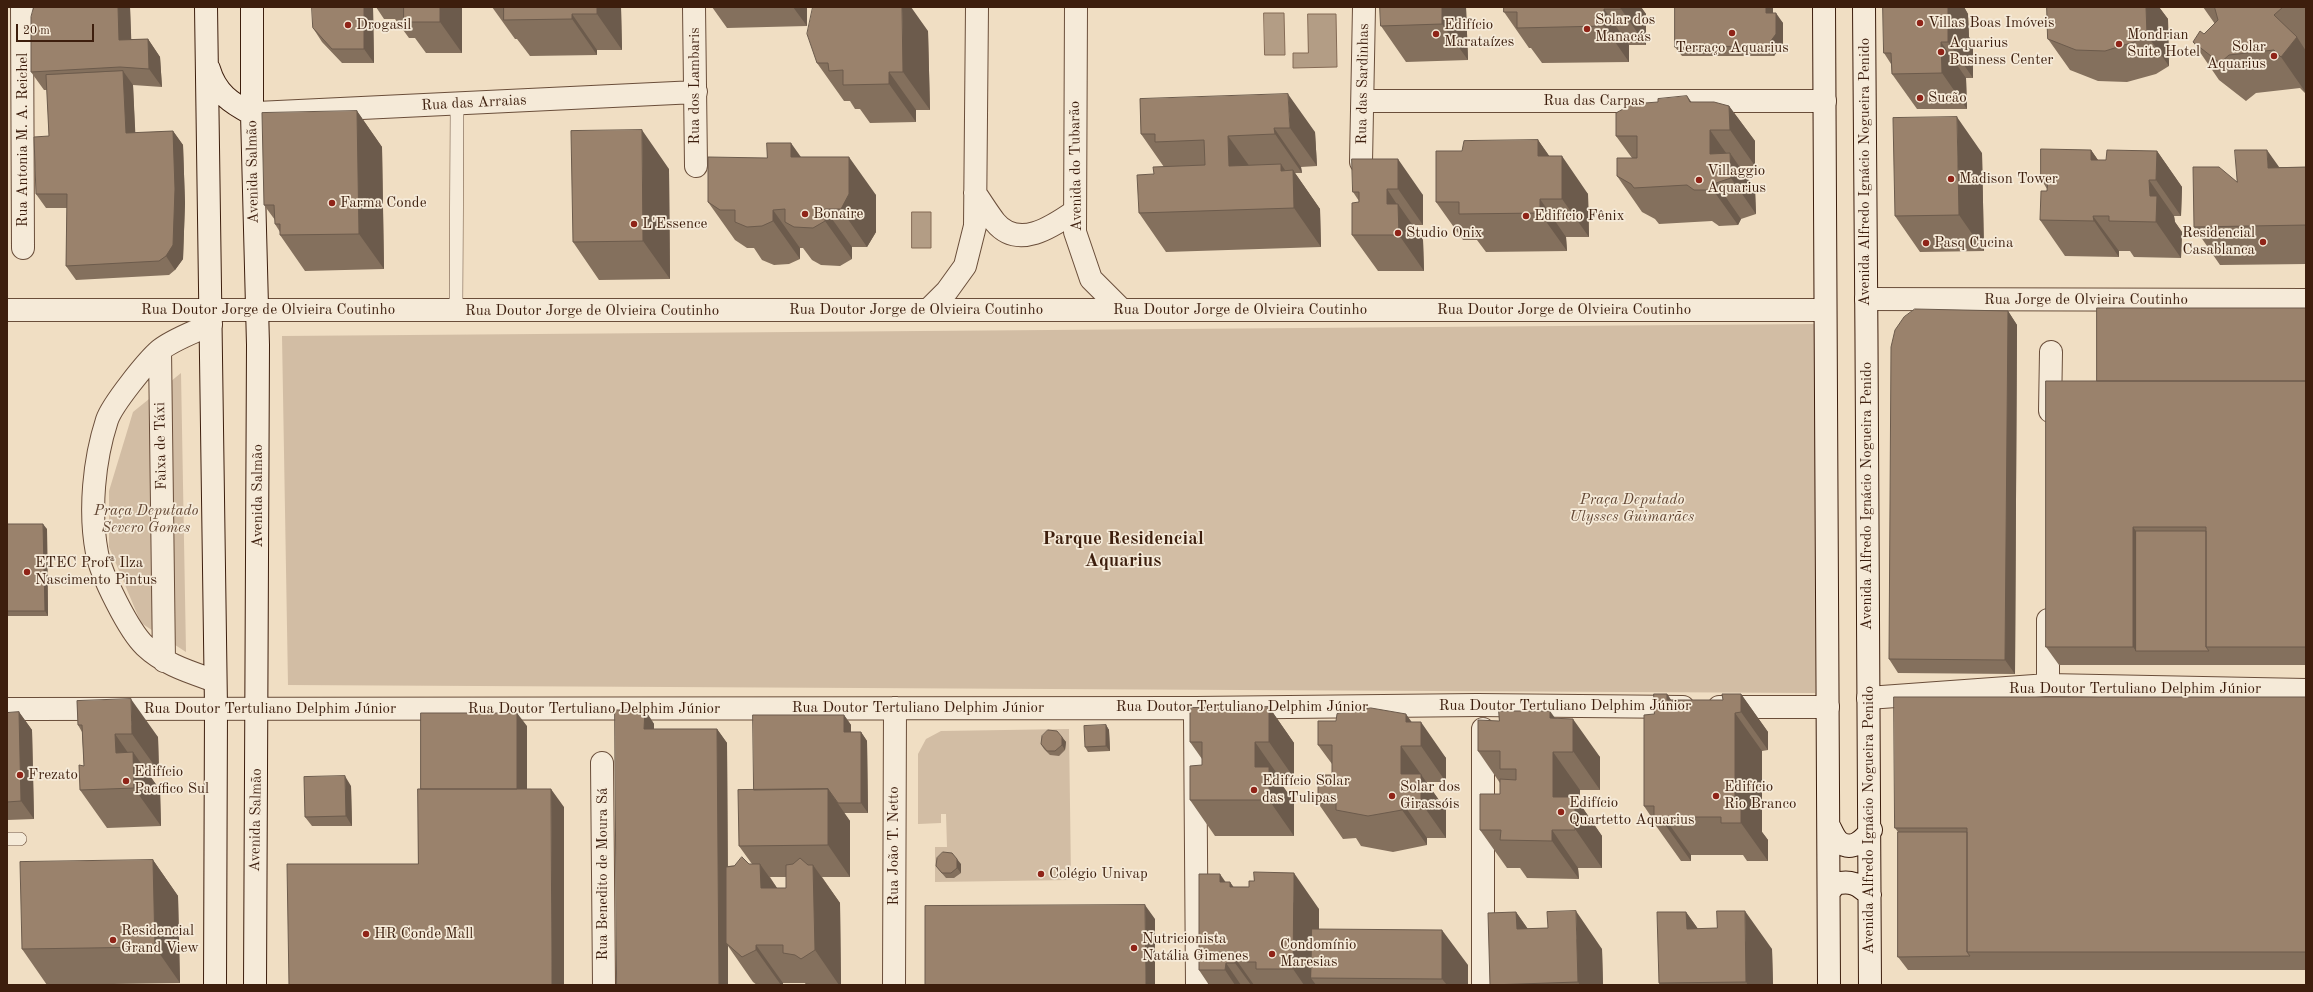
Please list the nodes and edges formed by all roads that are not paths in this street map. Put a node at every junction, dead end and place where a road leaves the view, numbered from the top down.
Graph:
1 (22, 7) edge
2 (206, 7) edge
3 (252, 7) edge
4 (694, 7) edge
5 (977, 7) edge
6 (1076, 7) edge
7 (1364, 7) edge
8 (1824, 7) edge
9 (1864, 7) edge
10 (208, 64) junction
11 (696, 92) junction
12 (1824, 101) junction
13 (1363, 102) junction
14 (457, 104) junction
15 (252, 114) junction
16 (1361, 162) edge
17 (696, 166) dead end
18 (975, 193) junction
19 (1075, 211) junction
20 (23, 248) dead end
21 (1866, 299) junction
22 (2306, 300) edge
23 (7, 310) edge
24 (928, 310) junction
25 (1122, 310) junction
26 (1825, 310) junction
27 (256, 311) junction
28 (456, 311) junction
29 (211, 317) junction
30 (160, 350) junction
31 (2051, 352) dead end
32 (2050, 432) edge
33 (2048, 598) edge
34 (164, 661) junction
35 (215, 681) junction
36 (2048, 685) junction
37 (2306, 690) edge
38 (1868, 698) junction
39 (1483, 705) junction
40 (1828, 707) junction
41 (216, 708) junction
42 (895, 708) junction
43 (1195, 708) junction
44 (7, 709) edge
45 (258, 710) junction
46 (602, 764) dead end
47 (1830, 828) junction
48 (1871, 830) junction
49 (20, 838) dead end
50 (7, 839) edge
51 (1829, 892) junction
52 (1870, 895) junction
53 (215, 985) edge
54 (255, 985) edge
55 (604, 985) edge
56 (894, 985) edge
57 (1197, 985) edge
58 (1483, 985) edge
59 (1829, 985) edge
60 (1870, 985) edge

1 - 20 street, Rua Antonia M. A. Reichel
2 - 10 street
3 - 15 street, Avenida Salmão
4 - 11 street, Rua dos Lambaris
5 - 18 street
6 - 19 street, Avenida do Tubarão
7 - 13 street, Rua das Sardinhas
8 - 12 street
9 - 21 street, Avenida Alfredo Ignácio Nogueira Penido
10 - 15 street
10 - 29 street
11 - 14 street, Rua das Arraias
11 - 17 street, Rua dos Lambaris
12 - 13 street, Rua das Carpas
12 - 26 street
13 - 16 street, Rua das Sardinhas
14 - 15 street, Rua das Arraias
14 - 28 lane
15 - 27 street, Avenida Salmão
18 - 19 street
18 - 24 street
19 - 25 street, Avenida do Tubarão
21 - 22 street, Rua Jorge de Olvieira Coutinho
21 - 38 street, Avenida Alfredo Ignácio Nogueira Penido
23 - 29 street, Rua Doutor Jorge de Olvieira Coutinho
24 - 25 street, Rua Doutor Jorge de Olvieira Coutinho
24 - 28 street, Rua Doutor Jorge de Olvieira Coutinho
25 - 26 street, Rua Doutor Jorge de Olvieira Coutinho
26 - 40 street
27 - 28 street, Rua Doutor Jorge de Olvieira Coutinho
27 - 29 street, Rua Doutor Jorge de Olvieira Coutinho
27 - 45 street, Avenida Salmão
29 - 30 street
29 - 35 street
30 - 34 street, Faixa de Táxi
30 - 34 street
31 - 32 street
33 - 36 street
34 - 35 street
35 - 41 street
36 - 37 street, Rua Doutor Tertuliano Delphim Júnior
36 - 38 street, Rua Doutor Tertuliano Delphim Júnior
38 - 48 street, Avenida Alfredo Ignácio Nogueira Penido
39 - 40 street, Rua Doutor Tertuliano Delphim Júnior
39 - 43 street, Rua Doutor Tertuliano Delphim Júnior
39 - 58 street
40 - 47 street
41 - 44 street, Rua Doutor Tertuliano Delphim Júnior
41 - 45 street, Rua Doutor Tertuliano Delphim Júnior
41 - 53 street
42 - 43 street, Rua Doutor Tertuliano Delphim Júnior
42 - 45 street, Rua Doutor Tertuliano Delphim Júnior
42 - 56 street, Rua João T. Netto
43 - 57 street
45 - 54 street, Avenida Salmão
46 - 55 street, Rua Benedito de Moura Sá
47 - 48 street
47 - 51 street
48 - 52 street, Avenida Alfredo Ignácio Nogueira Penido
49 - 50 lane
51 - 52 street
51 - 59 street
52 - 60 street, Avenida Alfredo Ignácio Nogueira Penido

